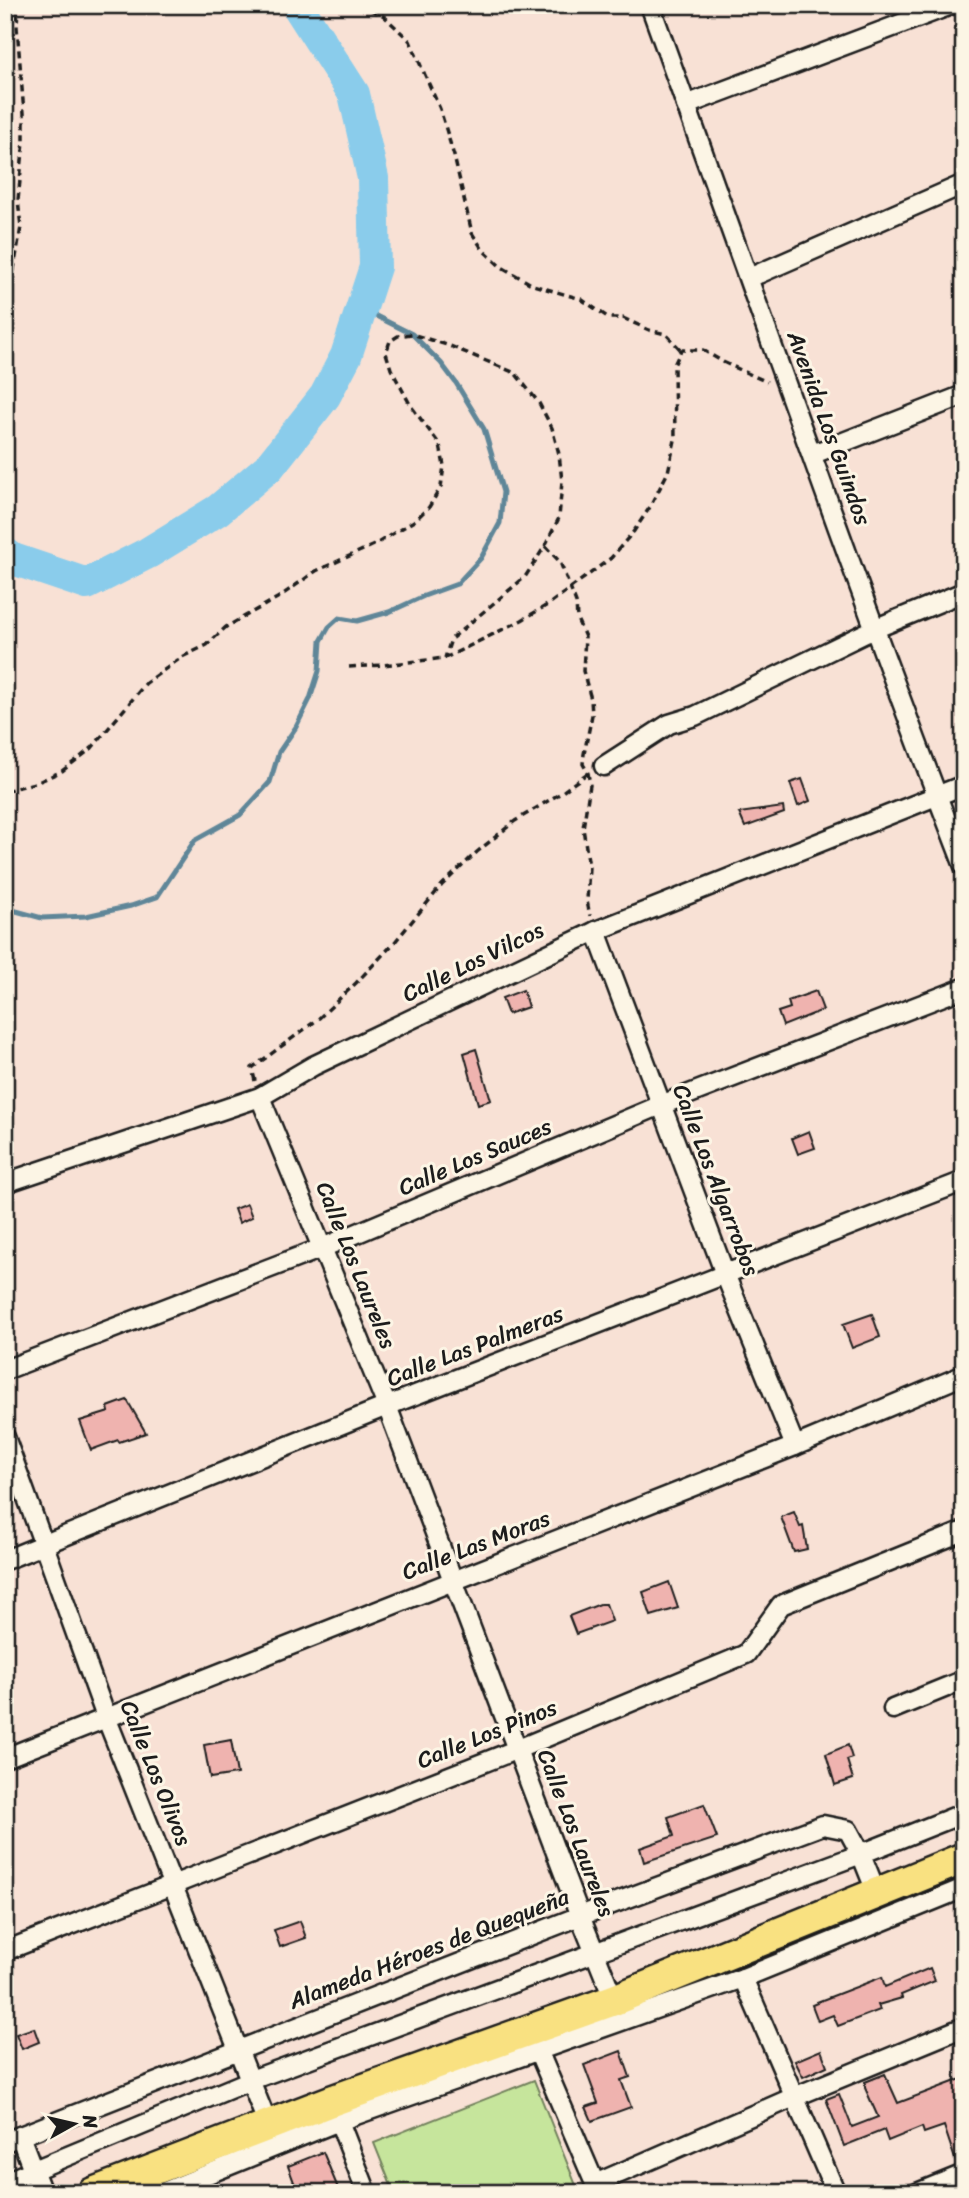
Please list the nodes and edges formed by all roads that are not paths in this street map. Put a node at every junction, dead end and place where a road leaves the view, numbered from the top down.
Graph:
1 (650, 5) edge
2 (951, 5) edge
3 (962, 5) edge
4 (964, 10) edge
5 (686, 105) junction
6 (964, 184) edge
7 (749, 278) junction
8 (964, 395) edge
9 (813, 454) junction
10 (964, 592) edge
11 (874, 629) junction
12 (596, 770) road end
13 (964, 785) edge
14 (937, 796) junction
15 (964, 866) edge
16 (596, 931) junction
17 (964, 988) edge
18 (260, 1097) junction
19 (661, 1105) junction
20 (964, 1181) edge
21 (5, 1183) edge
22 (322, 1248) junction
23 (725, 1274) junction
24 (5, 1370) edge
25 (964, 1375) edge
26 (387, 1406) junction
27 (5, 1437) edge
28 (795, 1446) junction
29 (964, 1531) edge
30 (44, 1546) junction
31 (5, 1560) edge
32 (453, 1580) junction
33 (964, 1680) edge
34 (893, 1709) dead end
35 (106, 1717) junction
36 (518, 1749) junction
37 (5, 1758) edge
38 (964, 1813) edge
39 (861, 1854) junction
40 (964, 1858) edge
41 (174, 1884) junction
42 (964, 1888) edge
43 (877, 1894) junction
44 (580, 1916) junction
45 (5, 1951) edge
46 (596, 1952) junction
47 (743, 1978) junction
48 (614, 2000) junction
49 (964, 2026) edge
50 (534, 2041) junction
51 (239, 2049) junction
52 (251, 2080) junction
53 (794, 2097) junction
54 (335, 2111) junction
55 (268, 2125) junction
56 (12, 2139) edge
57 (33, 2170) junction
58 (964, 2174) edge
59 (5, 2182) edge
60 (597, 2188) edge
61 (42, 2193) edge
62 (93, 2193) edge
63 (161, 2193) edge
64 (367, 2193) edge
65 (836, 2193) edge
66 (917, 2193) edge

1 - 5 street, Avenida Los Guindos
2 - 5 street
3 - 4 street
5 - 7 street, Avenida Los Guindos
6 - 7 street
7 - 9 street, Avenida Los Guindos
8 - 9 street
9 - 11 street, Avenida Los Guindos
10 - 11 street
11 - 12 street
11 - 14 street, Avenida Los Guindos
13 - 14 street, Calle Los Vilcos
14 - 15 street, Avenida Los Guindos
14 - 16 street, Calle Los Vilcos
16 - 18 street, Calle Los Vilcos
16 - 19 street, Calle Los Algarrobos
17 - 19 street, Calle Los Sauces
18 - 21 street, Calle Los Vilcos
18 - 22 street, Calle Los Laureles
19 - 22 street, Calle Los Sauces
19 - 23 street, Calle Los Algarrobos
20 - 23 street, Calle Las Palmeras
22 - 24 street, Calle Los Sauces
22 - 26 street, Calle Los Laureles
23 - 26 street, Calle Las Palmeras
23 - 28 street, Calle Los Algarrobos
25 - 28 street, Calle Las Moras
26 - 30 street, Calle Las Palmeras
26 - 32 street, Calle Los Laureles
27 - 30 street, Calle Los Olivos
28 - 32 street, Calle Las Moras
29 - 36 street, Calle Los Pinos
30 - 31 street, Calle Las Palmeras
30 - 35 street, Calle Los Olivos
32 - 35 street, Calle Las Moras
32 - 36 street, Calle Los Laureles
33 - 34 street
35 - 37 street, Calle Las Moras
35 - 41 street, Calle Los Olivos
36 - 41 street, Calle Los Pinos
36 - 44 street, Calle Los Laureles
38 - 39 street
39 - 43 street, Alameda Héroes de Quequeña
39 - 44 street, Alameda Héroes de Quequeña
39 - 46 street
40 - 43 main road
41 - 45 street, Calle Los Pinos
41 - 51 street, Calle Los Olivos
42 - 47 street
43 - 48 main road
44 - 46 street, Calle Los Laureles
44 - 51 street, Alameda Héroes de Quequeña
46 - 48 street, Calle Los Laureles
46 - 52 street
47 - 50 street
47 - 53 street
48 - 50 main road
49 - 53 street
50 - 54 main road
50 - 60 street
51 - 52 street, Calle Los Olivos
51 - 56 street, Alameda Héroes de Quequeña
52 - 55 street, Calle Los Olivos
52 - 57 street
53 - 60 street
53 - 65 street
54 - 55 main road
54 - 63 street
54 - 64 street
55 - 62 main road
56 - 57 street
57 - 59 street
57 - 61 street
58 - 66 street

